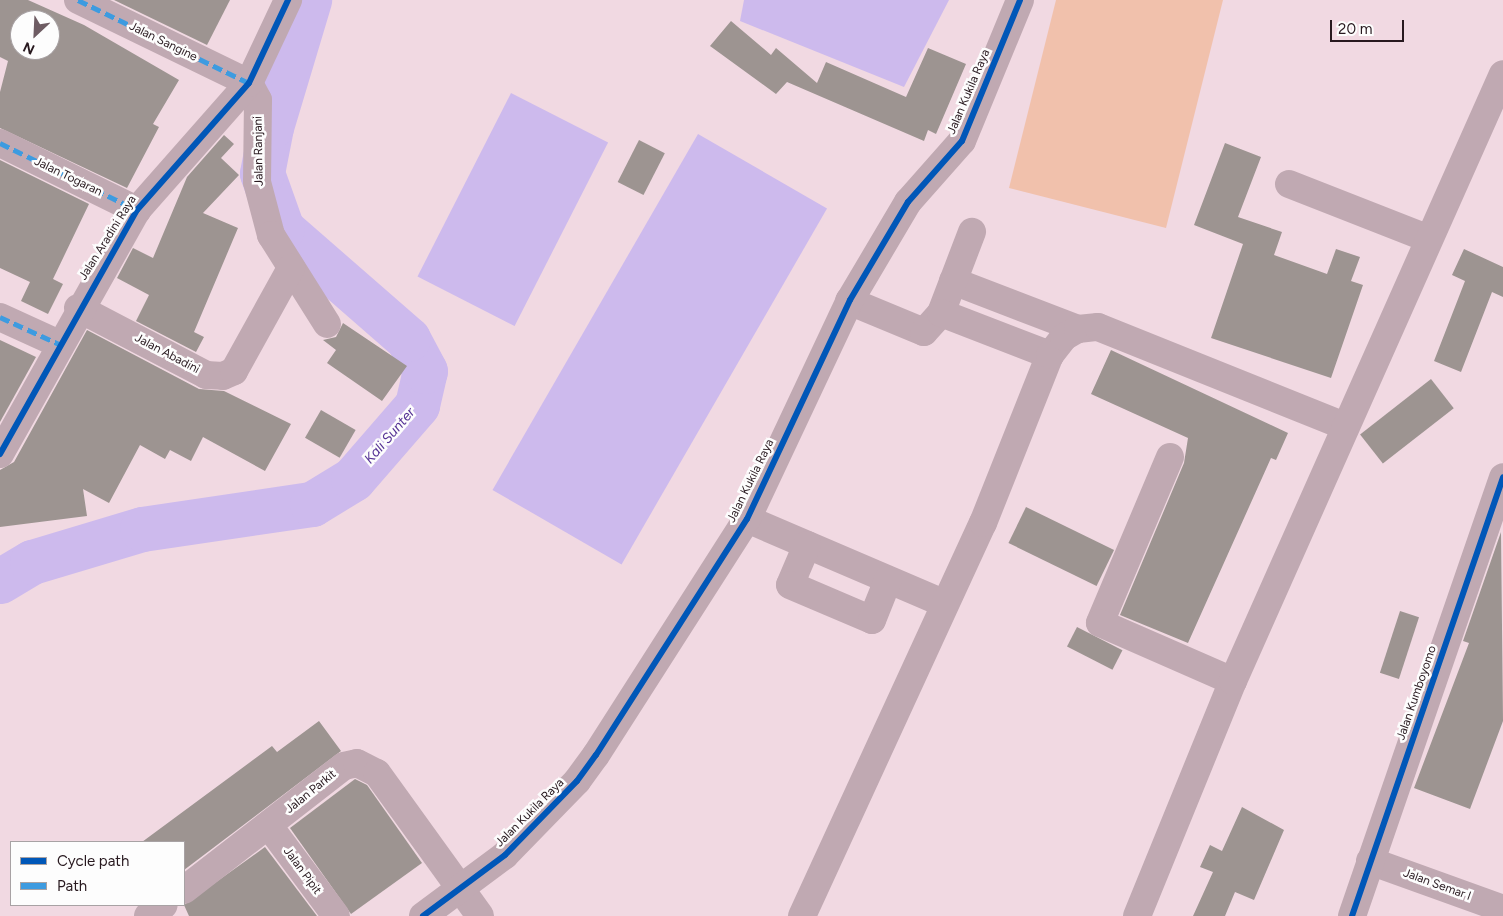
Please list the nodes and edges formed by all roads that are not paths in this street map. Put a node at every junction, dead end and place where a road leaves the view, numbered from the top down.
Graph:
1 (78, 0) edge
2 (288, 0) edge
3 (1020, 0) edge
4 (1503, 74) edge
5 (249, 83) junction
6 (1497, 102) edge
7 (0, 143) edge
8 (1289, 184) dead end
9 (136, 210) junction
10 (972, 232) dead end
11 (1429, 239) junction
12 (291, 268) junction
13 (953, 281) junction
14 (849, 301) junction
15 (78, 308) junction
16 (941, 313) junction
17 (0, 317) edge
18 (327, 324) dead end
19 (1078, 328) junction
20 (59, 344) junction
21 (1050, 355) junction
22 (1344, 426) junction
23 (0, 454) edge
24 (1170, 456) dead end
25 (1503, 477) edge
26 (747, 519) junction
27 (807, 545) junction
28 (888, 580) junction
29 (945, 604) junction
30 (1232, 681) junction
31 (269, 826) junction
32 (1370, 861) junction
33 (185, 889) edge
34 (460, 889) junction
35 (163, 906) edge
36 (170, 906) edge
37 (1503, 909) edge
38 (148, 916) edge
39 (178, 916) edge
40 (336, 916) edge
41 (423, 916) edge
42 (480, 916) edge
43 (802, 916) edge
44 (1137, 916) edge
45 (1352, 916) edge

1 - 5 street, Jalan Sangine
2 - 5 street, Jalan Aradini Raya
3 - 14 street, Jalan Kukila Raya
4 - 6 street
5 - 9 street, Jalan Aradini Raya
5 - 12 street, Jalan Ranjani
6 - 11 street
7 - 9 street, Jalan Togaran
8 - 11 street
9 - 15 street, Jalan Aradini Raya
10 - 13 street
11 - 22 street
12 - 15 street, Jalan Abadini
12 - 18 street, Jalan Ranjani
13 - 16 street
13 - 19 street
14 - 16 street
14 - 26 street, Jalan Kukila Raya
15 - 20 street, Jalan Aradini Raya
16 - 21 street
17 - 20 street
19 - 21 street
19 - 22 street
20 - 23 street, Jalan Aradini Raya
21 - 29 street
22 - 30 street
24 - 30 street
25 - 32 street, Jalan Kumboyomo
26 - 27 street
26 - 34 street, Jalan Kukila Raya
27 - 28 street
27 - 28 street
28 - 29 street
29 - 43 street
30 - 44 street
31 - 33 street, Jalan Parkit
31 - 34 street, Jalan Parkit
31 - 40 street, Jalan Pipit
32 - 37 street, Jalan Semar I
32 - 45 street, Jalan Kumboyomo
34 - 41 street, Jalan Kukila Raya
34 - 42 street
35 - 38 street
36 - 39 street

